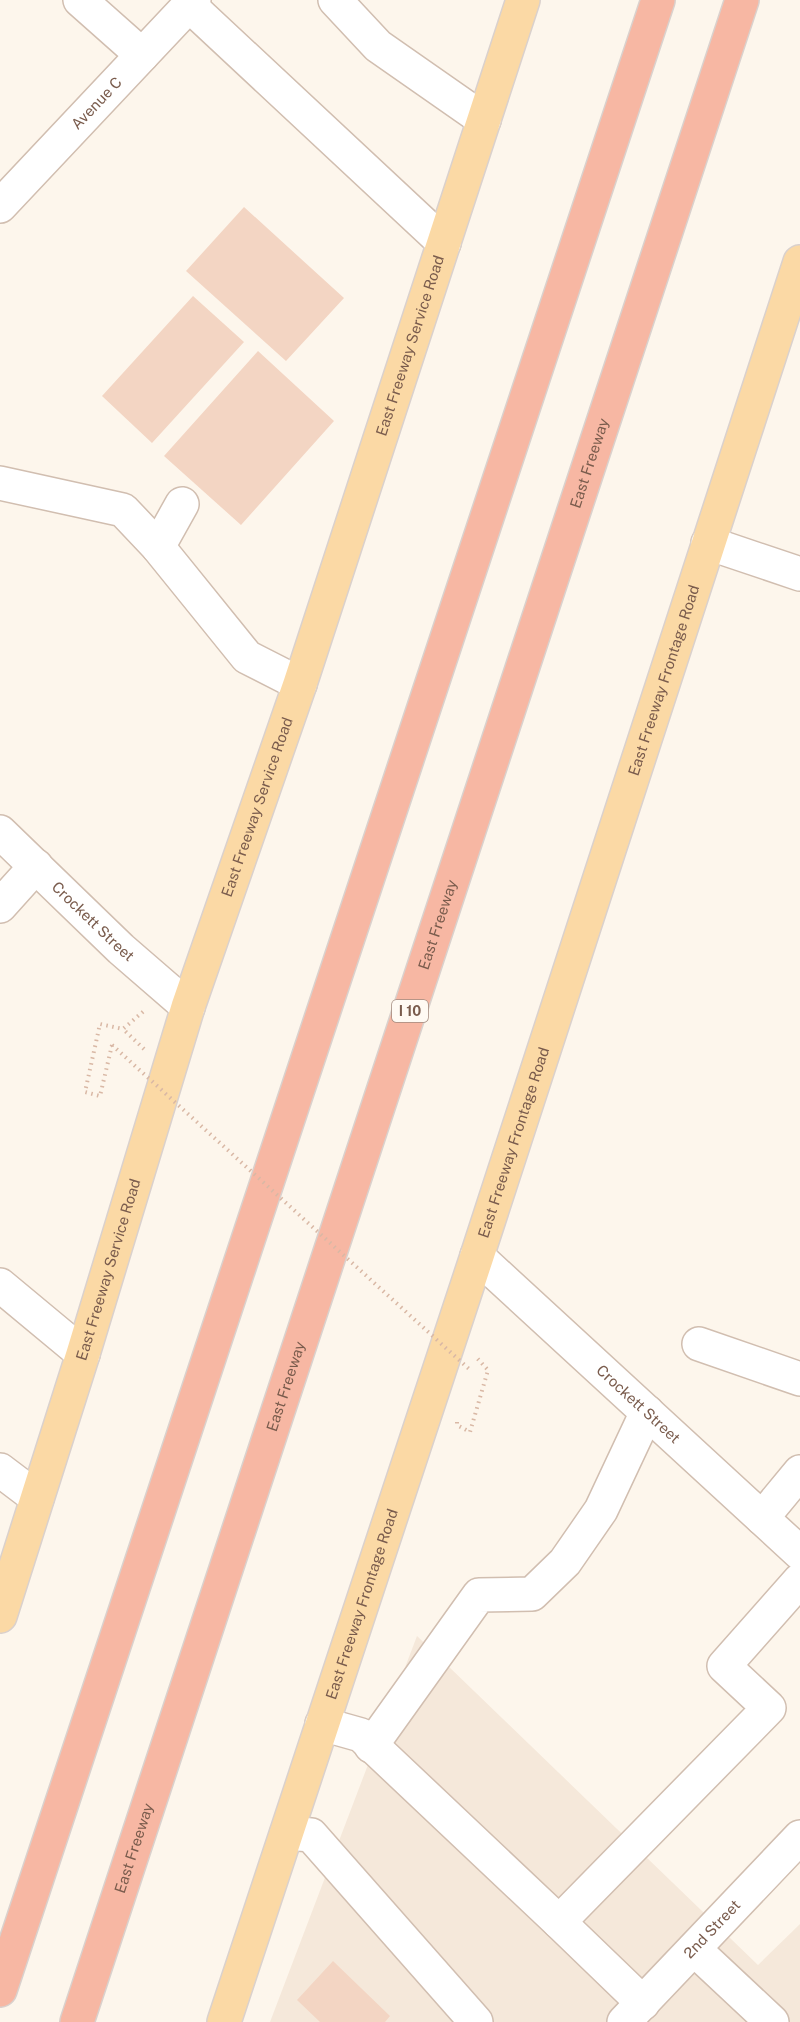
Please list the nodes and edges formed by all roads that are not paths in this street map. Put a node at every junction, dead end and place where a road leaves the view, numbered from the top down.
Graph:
1 (80, 0) edge
2 (335, 0) edge
3 (523, 0) edge
4 (658, 0) edge
5 (742, 0) edge
6 (192, 2) edge
7 (142, 55) junction
8 (484, 120) junction
9 (0, 206) edge
10 (444, 243) junction
11 (800, 262) edge
12 (0, 483) edge
13 (182, 504) dead end
14 (708, 543) junction
15 (158, 547) junction
16 (800, 574) edge
17 (300, 684) junction
18 (0, 832) edge
19 (36, 866) junction
20 (0, 906) edge
21 (188, 1007) junction
22 (477, 1256) junction
23 (0, 1285) edge
24 (699, 1344) dead end
25 (83, 1354) junction
26 (800, 1379) edge
27 (647, 1412) junction
28 (0, 1470) edge
29 (800, 1472) edge
30 (37, 1498) junction
31 (762, 1518) junction
32 (800, 1553) edge
33 (800, 1580) edge
34 (0, 1616) edge
35 (322, 1724) junction
36 (371, 1746) junction
37 (286, 1833) junction
38 (800, 1837) edge
39 (559, 1922) junction
40 (694, 1949) junction
41 (0, 1990) edge
42 (634, 2012) edge
43 (77, 2022) edge
44 (224, 2022) edge
45 (476, 2022) edge
46 (772, 2022) edge

1 - 7 street
2 - 8 street
3 - 8 main road, East Freeway Service Road
4 - 41 highway
5 - 43 highway, East Freeway / I 10
6 - 7 street, Avenue C
6 - 10 street
7 - 9 street, Avenue C
8 - 10 main road, East Freeway Service Road
10 - 17 main road, East Freeway Service Road
11 - 14 main road, East Freeway Frontage Road
12 - 15 street
13 - 15 street
14 - 16 street
14 - 22 main road, East Freeway Frontage Road
15 - 17 street
17 - 21 main road, East Freeway Service Road
18 - 19 street, Crockett Street
19 - 20 street
19 - 21 street, Crockett Street
21 - 25 main road, East Freeway Service Road
22 - 27 street, Crockett Street
22 - 35 main road, East Freeway Frontage Road
23 - 25 street
24 - 26 street
25 - 30 main road, East Freeway Service Road
27 - 31 street, Crockett Street
27 - 36 street
28 - 30 street
29 - 31 street
30 - 34 main road, East Freeway Service Road
31 - 32 street, Crockett Street
33 - 39 street
35 - 36 street
35 - 37 main road, East Freeway Frontage Road
36 - 39 street
37 - 44 main road, East Freeway Frontage Road
37 - 45 street
38 - 40 street, 2nd Street
39 - 42 street
40 - 42 street, 2nd Street
40 - 46 street

